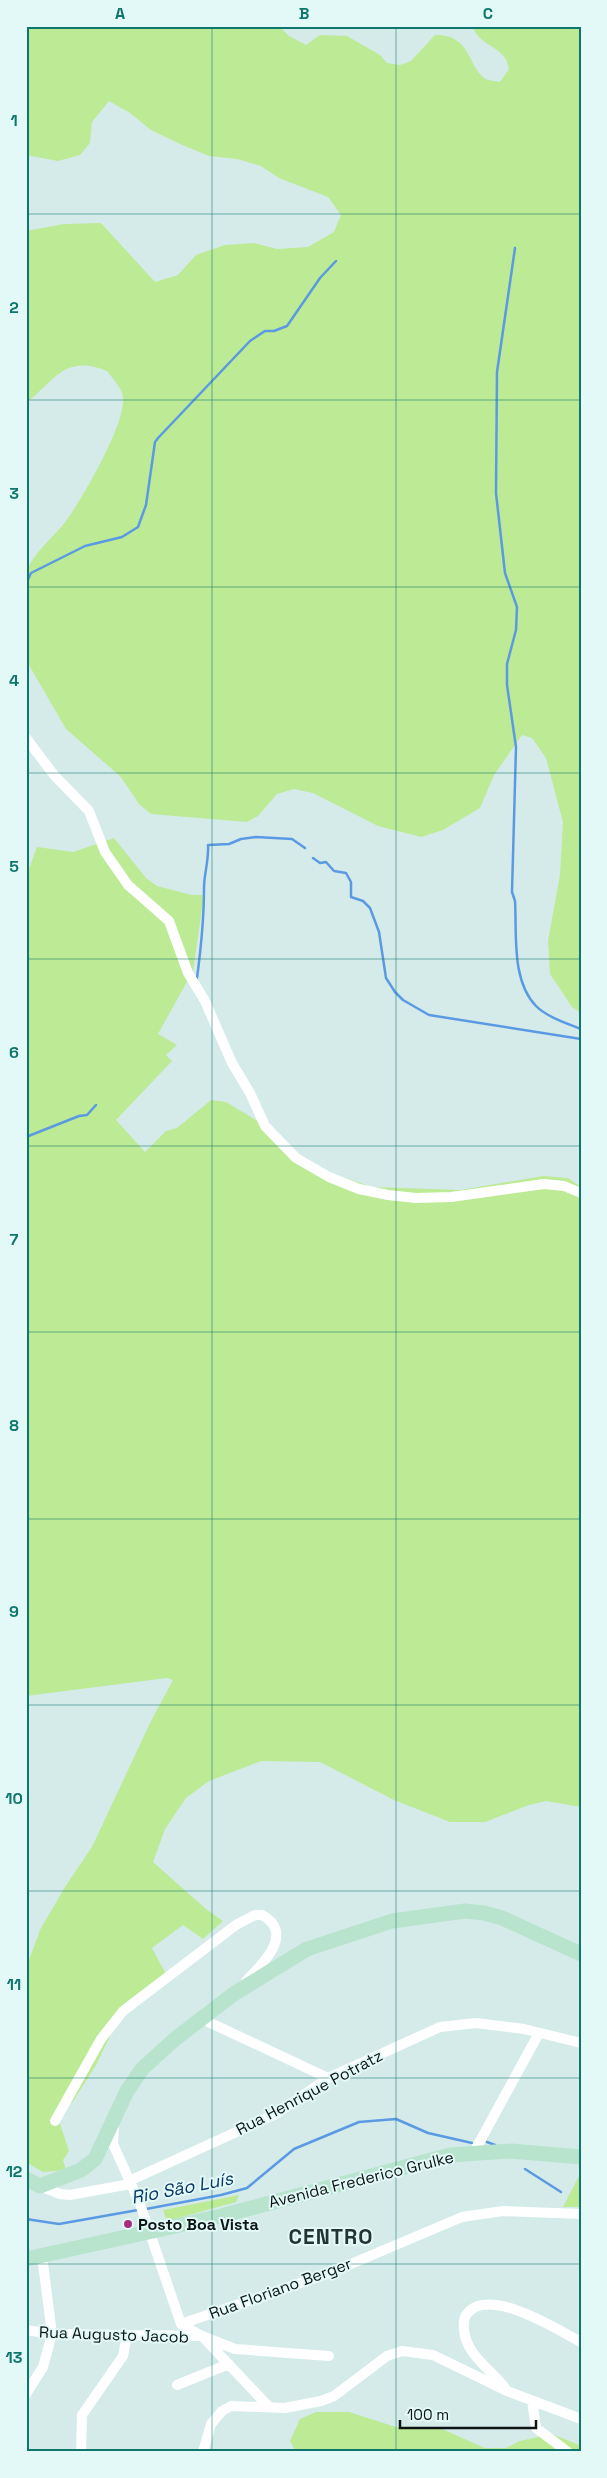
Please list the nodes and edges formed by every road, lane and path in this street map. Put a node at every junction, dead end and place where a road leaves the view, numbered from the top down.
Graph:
1 (26, 738) edge
2 (581, 1193) edge
3 (581, 1954) edge
4 (236, 1993) junction
5 (202, 2019) junction
6 (539, 2033) junction
7 (581, 2043) edge
8 (328, 2078) junction
9 (55, 2121) dead end
10 (114, 2121) junction
11 (474, 2152) junction
12 (581, 2157) edge
13 (130, 2182) junction
14 (33, 2183) edge
15 (581, 2214) edge
16 (147, 2227) junction
17 (42, 2256) junction
18 (26, 2259) edge
19 (181, 2324) junction
20 (26, 2330) edge
21 (52, 2334) junction
22 (127, 2335) junction
23 (202, 2336) junction
24 (581, 2342) edge
25 (329, 2356) dead end
26 (229, 2364) junction
27 (177, 2385) dead end
28 (507, 2391) junction
29 (26, 2394) edge
30 (532, 2401) junction
31 (268, 2406) junction
32 (581, 2419) edge
33 (207, 2435) junction
34 (81, 2452) edge
35 (202, 2452) edge
36 (209, 2452) edge
37 (568, 2452) edge

1 - 2 street
3 - 4 main road
4 - 5 main road
4 - 9 street
5 - 8 street
5 - 10 main road
6 - 7 street, Rua Henrique Potratz
6 - 8 street, Rua Henrique Potratz
6 - 11 street
8 - 13 street, Rua Henrique Potratz
10 - 13 street
10 - 14 main road
11 - 12 main road, Avenida Frederico Grulke
11 - 16 main road, Avenida Frederico Grulke
13 - 14 street, Rua Henrique Potratz
13 - 16 street
15 - 19 street, Rua Floriano Berger
16 - 17 main road, Avenida Frederico Grulke
16 - 19 street
17 - 18 main road, Avenida Frederico Grulke
17 - 21 street
19 - 23 street
20 - 21 street, Rua Augusto Jacob
21 - 22 street, Rua Augusto Jacob
21 - 29 street
22 - 23 street, Rua Augusto Jacob
22 - 34 street
23 - 25 street
23 - 26 street
24 - 28 street
26 - 27 street
26 - 31 street
28 - 30 street
28 - 31 street
30 - 32 street
30 - 37 street
31 - 33 street
33 - 35 street
33 - 36 street

